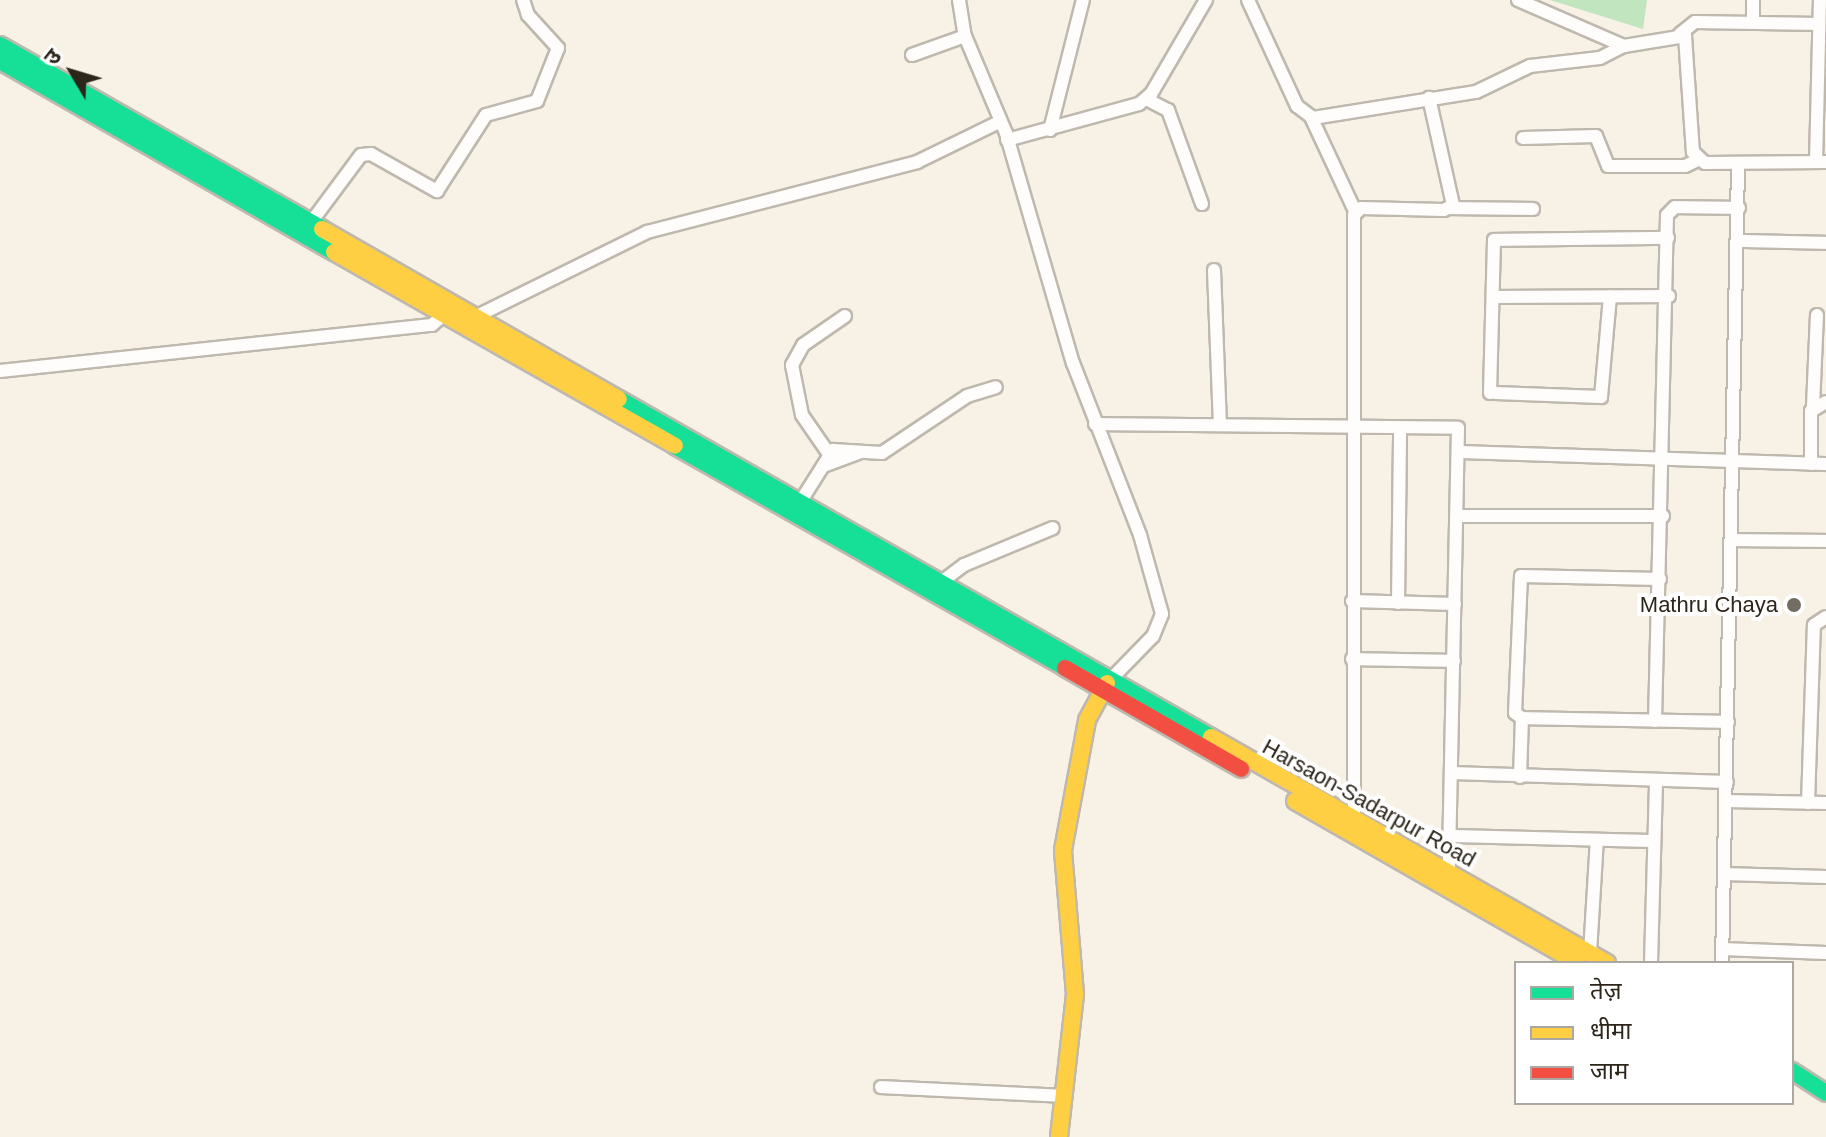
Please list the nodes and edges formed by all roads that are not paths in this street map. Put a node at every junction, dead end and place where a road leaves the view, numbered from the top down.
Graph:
1 (523, 0) edge
2 (959, 0) edge
3 (1083, 0) edge
4 (1206, 0) edge
5 (1248, 0) edge
6 (1518, 0) edge
7 (1753, 0) edge
8 (1820, 0) edge
9 (1753, 22) junction
10 (1819, 24) junction
11 (1680, 34) junction
12 (965, 36) junction
13 (0, 45) edge
14 (1624, 46) junction
15 (912, 55) dead end
16 (0, 61) edge
17 (1822, 93) edge
18 (1429, 98) junction
19 (1146, 99) junction
20 (1311, 117) junction
21 (1001, 121) junction
22 (1050, 130) junction
23 (1523, 138) dead end
24 (1007, 140) junction
25 (1698, 160) junction
26 (1821, 162) edge
27 (1738, 164) junction
28 (1202, 204) dead end
29 (1449, 208) junction
30 (1739, 208) junction
31 (1533, 209) dead end
32 (1355, 211) junction
33 (309, 225) junction
34 (1668, 238) junction
35 (1739, 241) junction
36 (1826, 243) edge
37 (1214, 270) dead end
38 (1610, 296) junction
39 (1669, 296) junction
40 (1496, 297) junction
41 (442, 309) junction
42 (1817, 315) dead end
43 (845, 316) dead end
44 (475, 317) junction
45 (0, 371) edge
46 (996, 387) dead end
47 (1820, 404) edge
48 (1095, 424) junction
49 (1220, 424) junction
50 (1351, 426) junction
51 (1400, 429) junction
52 (869, 451) junction
53 (1459, 452) junction
54 (829, 454) junction
55 (1664, 459) junction
56 (1734, 462) junction
57 (1811, 464) junction
58 (1826, 464) edge
59 (820, 468) junction
60 (799, 504) junction
61 (1457, 516) junction
62 (1663, 516) junction
63 (1053, 528) dead end
64 (1733, 540) junction
65 (1826, 541) edge
66 (1660, 579) junction
67 (940, 583) junction
68 (1352, 601) junction
69 (1398, 603) junction
70 (1455, 604) junction
71 (1826, 617) edge
72 (1352, 659) junction
73 (1454, 661) junction
74 (1106, 684) junction
75 (1522, 718) junction
76 (1655, 721) junction
77 (1728, 722) junction
78 (1452, 773) junction
79 (1520, 777) junction
80 (1656, 781) junction
81 (1727, 782) junction
82 (1726, 801) junction
83 (1808, 803) junction
84 (1826, 803) edge
85 (1354, 821) junction
86 (1450, 836) junction
87 (1597, 840) junction
88 (1654, 841) junction
89 (1449, 874) junction
90 (1724, 874) junction
91 (1826, 877) edge
92 (1722, 949) junction
93 (1826, 953) edge
94 (1584, 958) edge
95 (1651, 961) edge
96 (1722, 961) edge
97 (1794, 1072) edge
98 (1794, 1085) edge
99 (881, 1087) dead end
100 (1826, 1093) edge
101 (1065, 1096) junction
102 (1826, 1105) edge
103 (1059, 1137) edge

1 - 33 street
2 - 12 street
3 - 22 street
4 - 19 street
5 - 20 street
6 - 14 street
7 - 9 street
8 - 10 street
9 - 10 street
9 - 11 street
10 - 17 street
11 - 14 street
11 - 25 street
12 - 15 street
12 - 21 street
13 - 33 street
14 - 18 street
16 - 41 street
17 - 26 street
18 - 20 street
18 - 29 street
19 - 22 street
19 - 28 street
20 - 32 street
21 - 24 street
21 - 44 street
22 - 24 street
23 - 25 street
24 - 48 street
25 - 27 street
26 - 27 street
27 - 30 street
29 - 31 street
29 - 32 street
30 - 34 street
30 - 35 street
32 - 50 street
33 - 41 street
34 - 39 street
34 - 40 street
35 - 36 street
35 - 56 street
37 - 49 street
38 - 39 street
38 - 40 street
38 - 40 street
39 - 55 street
41 - 44 street
41 - 45 street
41 - 74 street
42 - 47 street
43 - 54 street
44 - 60 street
46 - 52 street
47 - 57 street
48 - 49 street
48 - 74 street
49 - 50 street
50 - 51 street
50 - 68 street
51 - 53 street
51 - 69 street
52 - 54 street
52 - 59 street
53 - 55 street
53 - 61 street
54 - 59 street
55 - 56 street
55 - 62 street
56 - 57 street
56 - 64 street
57 - 58 street
59 - 60 street
60 - 67 street
61 - 62 street
61 - 70 street
62 - 66 street
63 - 67 street
64 - 65 street
64 - 77 street
66 - 75 street
66 - 76 street
67 - 74 street
68 - 69 street
68 - 72 street
69 - 70 street
70 - 73 street
71 - 83 street
72 - 73 street
72 - 85 street
73 - 78 street
74 - 85 street, Harsaon-Sadarpur Road
74 - 94 street, Harsaon-Sadarpur Road
74 - 101 street
75 - 76 street
75 - 79 street
76 - 77 street
77 - 81 street
78 - 79 street
78 - 86 street
79 - 80 street
80 - 81 street
80 - 88 street
81 - 82 street
82 - 83 street
82 - 90 street
83 - 84 street
85 - 89 street, Harsaon-Sadarpur Road
86 - 87 street
86 - 89 street
87 - 88 street
87 - 94 street
88 - 95 street
89 - 94 street, Harsaon-Sadarpur Road
90 - 91 street
90 - 92 street
92 - 93 street
92 - 96 street
97 - 100 street
98 - 102 street
99 - 101 street
101 - 103 street

